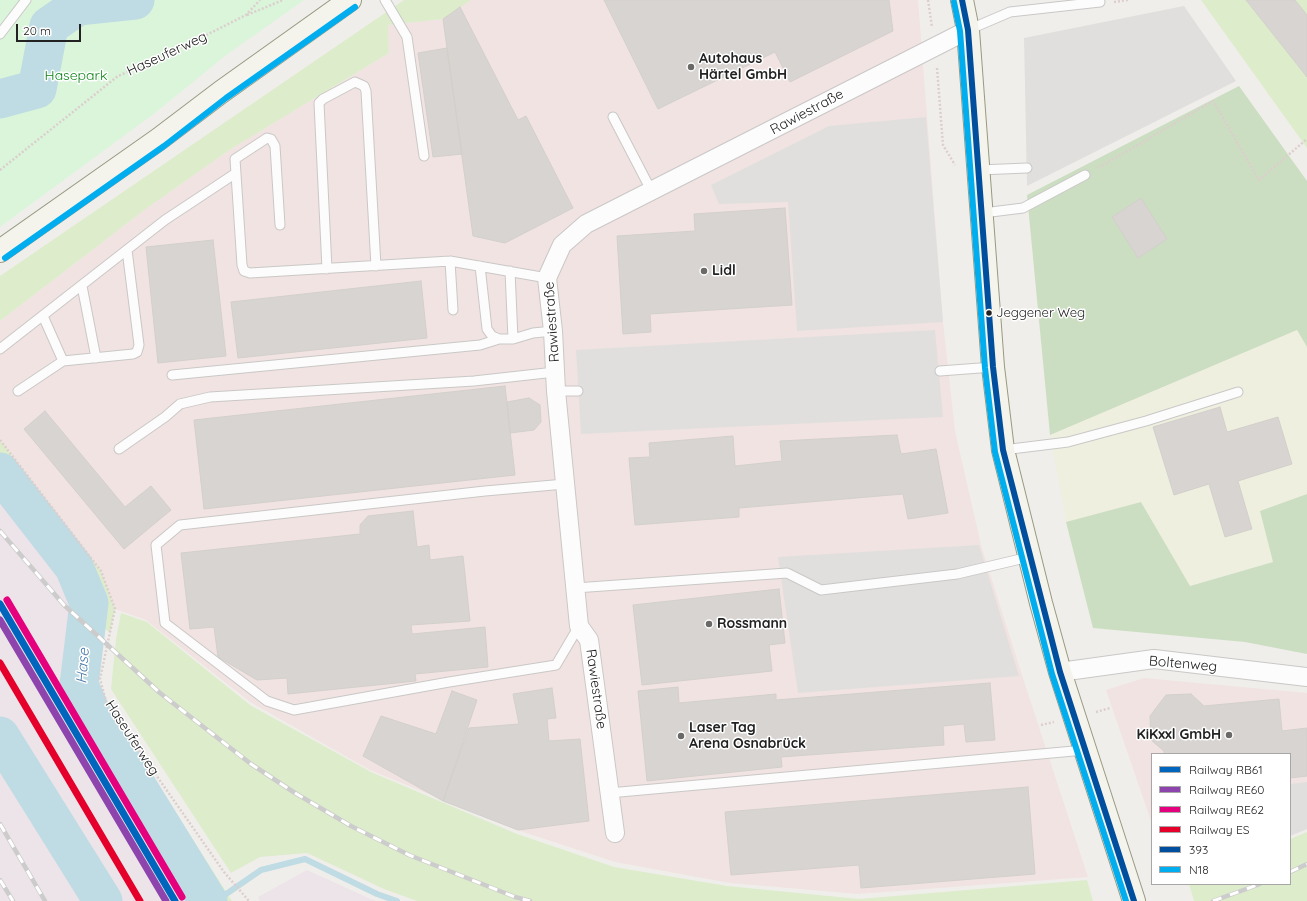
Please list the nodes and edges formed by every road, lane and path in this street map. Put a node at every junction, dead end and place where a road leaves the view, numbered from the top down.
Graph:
1 (26, 0) edge
2 (260, 0) edge
3 (283, 0) edge
4 (350, 0) edge
5 (386, 0) edge
6 (928, 0) edge
7 (962, 0) edge
8 (971, 0) edge
9 (1100, 2) dead end
10 (246, 15) junction
11 (968, 30) junction
12 (0, 34) edge
13 (935, 46) junction
14 (613, 117) dead end
15 (1307, 140) edge
16 (943, 145) dead end
17 (424, 156) dead end
18 (1027, 168) dead end
19 (0, 170) edge
20 (979, 170) junction
21 (236, 173) junction
22 (1086, 175) joint
23 (652, 192) junction
24 (983, 213) junction
25 (280, 225) dead end
26 (127, 250) junction
27 (0, 251) edge
28 (450, 261) junction
29 (376, 266) junction
30 (480, 266) junction
31 (327, 269) junction
32 (510, 271) junction
33 (547, 278) junction
34 (82, 286) junction
35 (453, 310) dead end
36 (43, 316) junction
37 (553, 331) junction
38 (499, 339) junction
39 (513, 339) junction
40 (0, 349) edge
41 (96, 358) junction
42 (64, 361) junction
43 (992, 367) junction
44 (940, 371) dead end
45 (555, 372) junction
46 (172, 375) dead end
47 (18, 391) dead end
48 (556, 391) junction
49 (578, 391) dead end
50 (1238, 392) dead end
51 (0, 440) edge
52 (119, 449) dead end
53 (1003, 450) junction
54 (565, 484) junction
55 (1029, 557) junction
56 (575, 588) junction
57 (579, 626) junction
58 (1060, 672) junction
59 (1307, 677) edge
60 (1086, 750) junction
61 (609, 792) junction
62 (615, 833) dead end
63 (249, 901) edge
64 (1134, 901) edge

1 - 12 lane
2 - 10 path, Haseuferweg
3 - 10 path
4 - 27 main road
5 - 17 lane
6 - 13 path
7 - 11 main road
8 - 11 main road
9 - 11 lane
10 - 19 path, Haseuferweg
11 - 13 street, Rawiestraße
11 - 20 main road
13 - 16 path
13 - 23 street, Rawiestraße
14 - 23 lane
15 - 22 path
18 - 20 lane
20 - 24 main road
21 - 25 lane
21 - 26 lane
21 - 31 lane
22 - 24 lane
23 - 33 street, Rawiestraße
24 - 43 main road
26 - 34 lane
26 - 41 lane
28 - 29 lane
28 - 30 lane
28 - 35 lane
29 - 31 lane
29 - 31 lane
30 - 32 lane
30 - 38 lane
32 - 33 lane
32 - 39 lane
33 - 37 street, Rawiestraße
34 - 36 lane
34 - 41 lane
36 - 40 lane
36 - 42 lane
37 - 39 lane
37 - 45 street, Rawiestraße
38 - 39 lane
38 - 46 lane
41 - 42 lane
42 - 47 lane
43 - 44 lane
43 - 53 main road
45 - 48 street, Rawiestraße
45 - 52 lane
48 - 49 lane
48 - 54 street, Rawiestraße
50 - 53 lane
51 - 63 path, Haseuferweg
53 - 55 main road
54 - 56 street, Rawiestraße
54 - 57 lane
55 - 56 lane
55 - 58 main road
56 - 57 street, Rawiestraße
57 - 61 street, Rawiestraße
58 - 59 street, Boltenweg
58 - 60 main road
60 - 61 lane
60 - 64 main road
61 - 62 street, Rawiestraße

